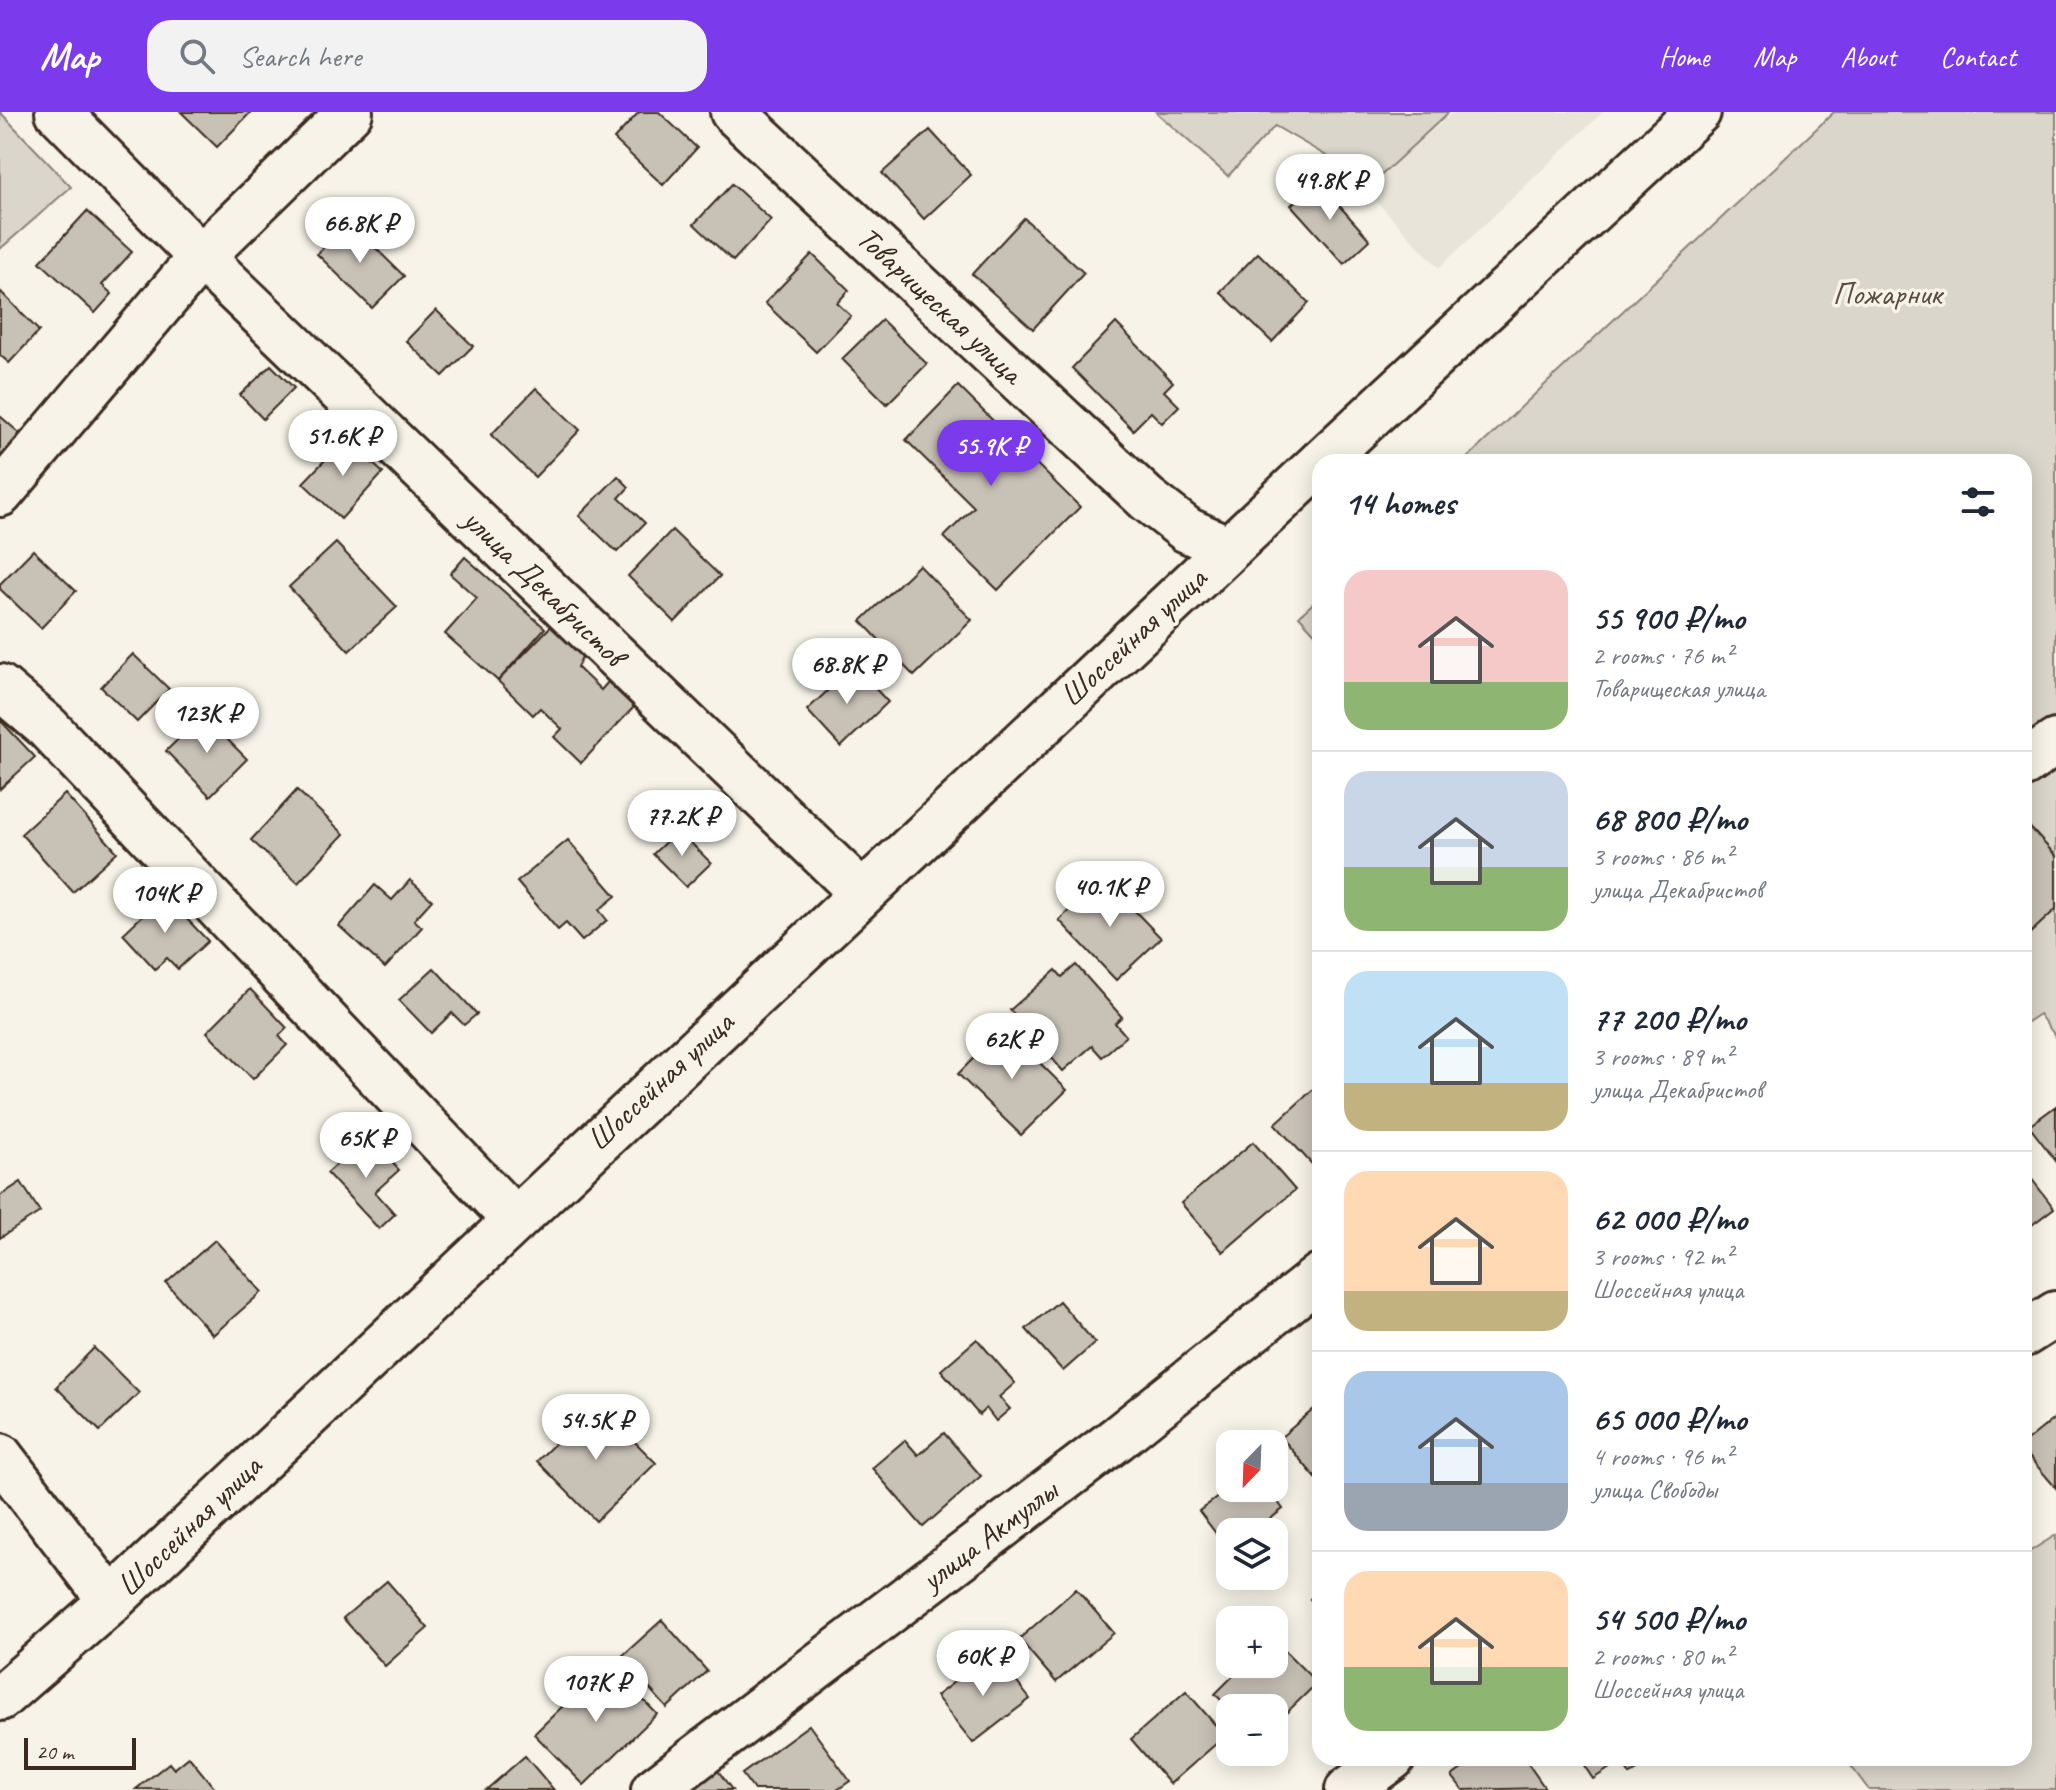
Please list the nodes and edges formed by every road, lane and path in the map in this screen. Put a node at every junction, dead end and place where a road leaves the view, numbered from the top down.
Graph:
1 (58, 112) edge
2 (350, 112) edge
3 (733, 112) edge
4 (1698, 112) edge
5 (201, 257) junction
6 (1329, 454) edge
7 (1312, 469) edge
8 (0, 494) edge
9 (1227, 548) junction
10 (0, 687) edge
11 (2056, 742) edge
12 (2032, 758) edge
13 (861, 892) junction
14 (513, 1218) junction
15 (1312, 1282) edge
16 (2056, 1314) edge
17 (2032, 1329) edge
18 (0, 1456) edge
19 (111, 1601) junction
20 (0, 1698) edge
21 (1381, 1766) edge
22 (654, 1790) edge
23 (1348, 1790) edge

1 - 5 street, улица Декабристов
2 - 5 street
3 - 9 street, Товарищеская улица
4 - 6 street, Шоссейная улица
5 - 8 street
5 - 13 street, улица Декабристов
7 - 9 street, Шоссейная улица
9 - 13 street, Шоссейная улица
10 - 14 street
11 - 12 street
13 - 14 street, Шоссейная улица
14 - 19 street, Шоссейная улица
15 - 22 street, улица Акмуллы
16 - 17 street
18 - 19 street
19 - 20 street, Шоссейная улица
21 - 23 street

